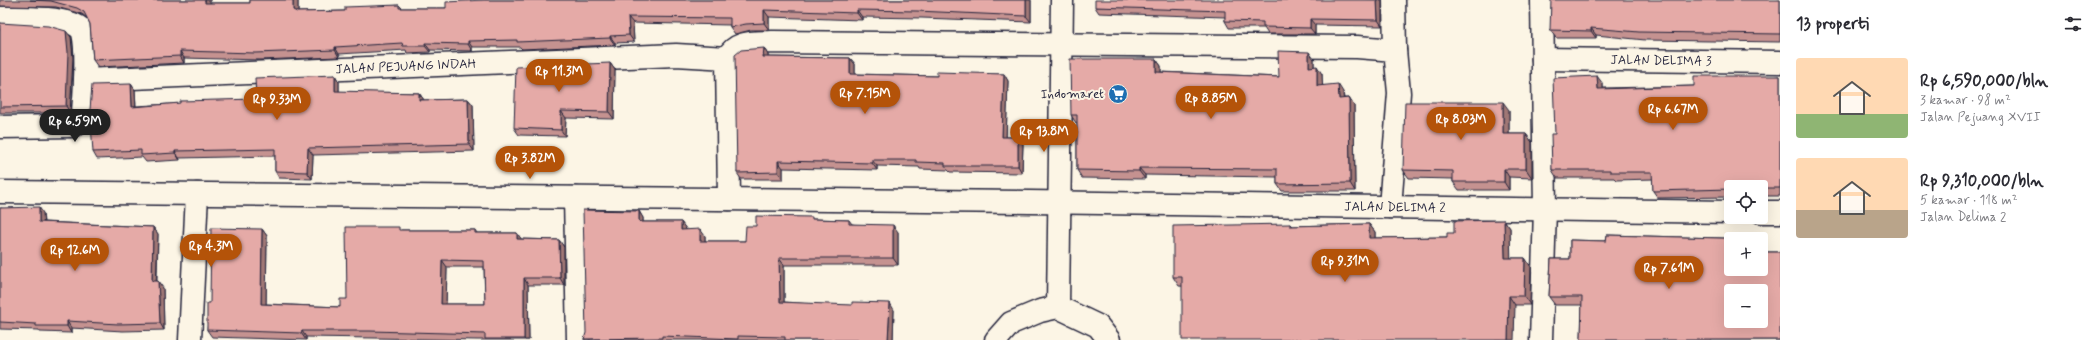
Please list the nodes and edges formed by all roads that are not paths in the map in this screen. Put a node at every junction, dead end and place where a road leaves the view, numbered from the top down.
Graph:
1 (1062, 0) edge
2 (1394, 0) edge
3 (1542, 0) edge
4 (0, 18) edge
5 (1062, 46) junction
6 (1395, 50) junction
7 (727, 58) junction
8 (1543, 58) junction
9 (1780, 62) edge
10 (85, 80) junction
11 (0, 127) edge
12 (0, 192) edge
13 (197, 194) junction
14 (576, 198) junction
15 (729, 199) junction
16 (1060, 202) junction
17 (1390, 207) junction
18 (1545, 209) junction
19 (1724, 212) edge
20 (1768, 212) edge
21 (1780, 212) edge
22 (1058, 307) junction
23 (190, 340) edge
24 (578, 340) edge
25 (996, 340) edge
26 (1109, 340) edge
27 (1541, 340) edge

1 - 5 street
2 - 6 street
3 - 8 street
4 - 10 street
5 - 6 street
5 - 7 street
5 - 16 street
6 - 17 street
7 - 10 street, JALAN PEJUANG INDAH
7 - 15 street
8 - 9 street, JALAN DELIMA 3
8 - 18 street
10 - 11 street
12 - 13 street, JALAN DELIMA 2
13 - 14 street, JALAN DELIMA 2
13 - 23 street
14 - 15 street, JALAN DELIMA 2
14 - 24 street
15 - 16 street, JALAN DELIMA 2
16 - 17 street, JALAN DELIMA 2
16 - 22 street
17 - 18 street, JALAN DELIMA 2
18 - 19 street, JALAN DELIMA 2
18 - 27 street
20 - 21 street
22 - 25 street
22 - 26 street

